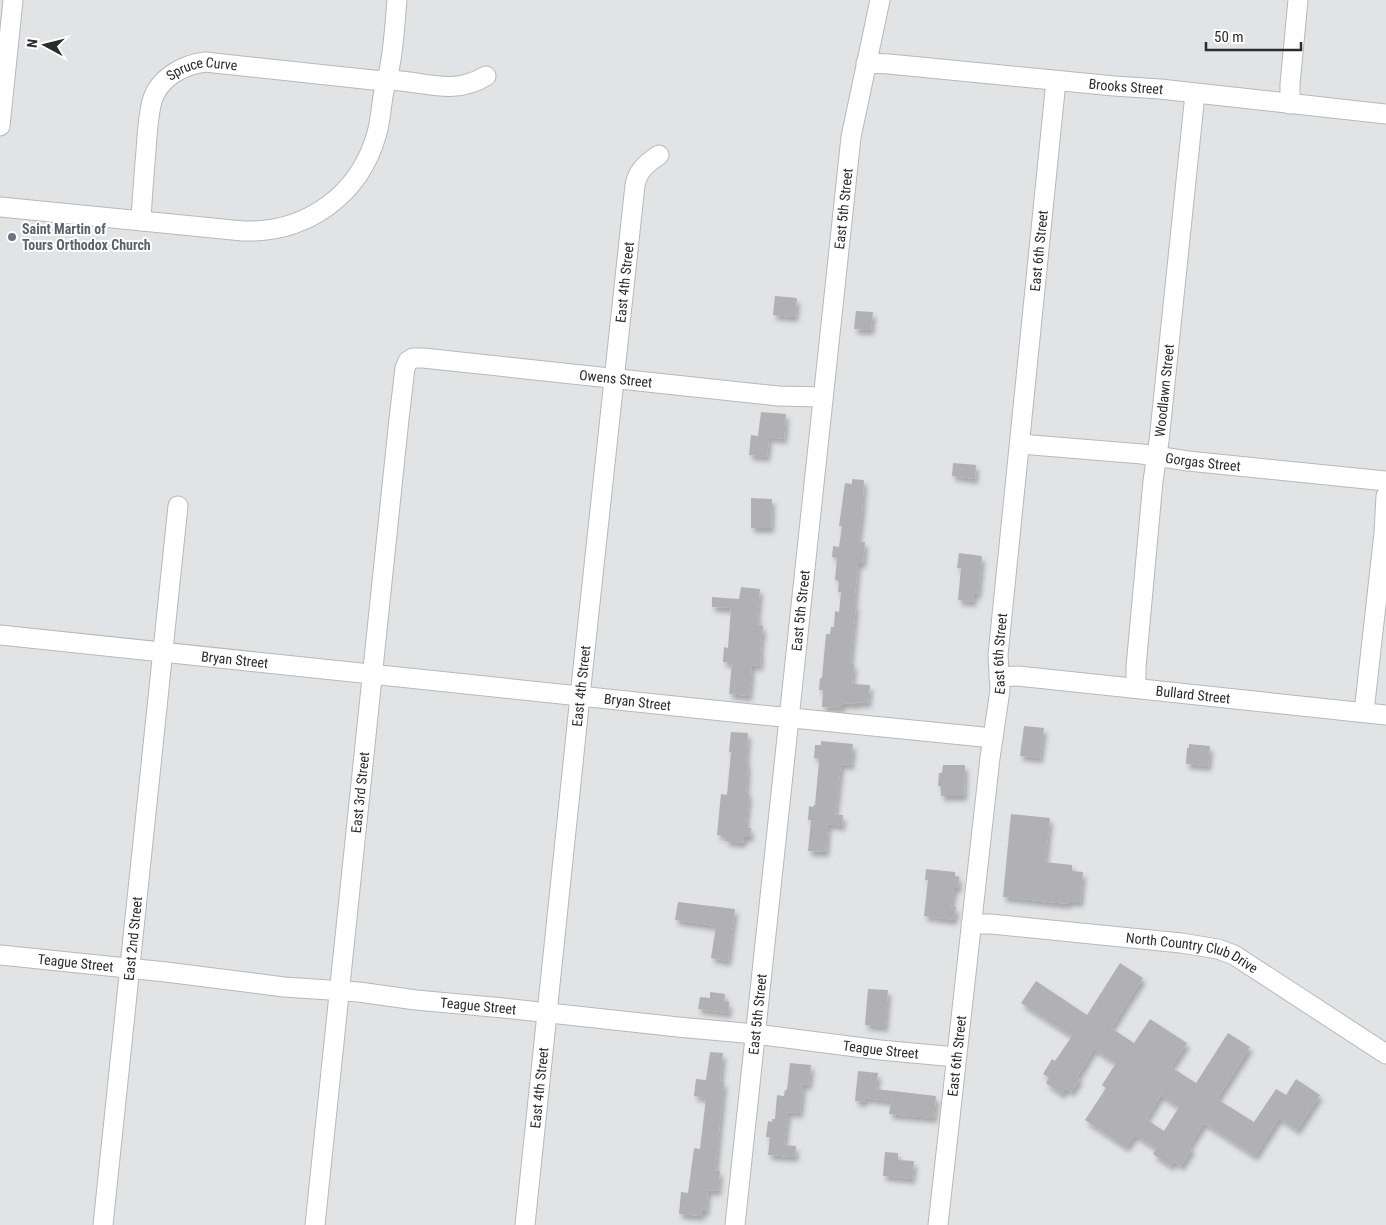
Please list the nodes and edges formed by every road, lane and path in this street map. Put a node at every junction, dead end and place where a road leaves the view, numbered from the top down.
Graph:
1 (13, 0) edge
2 (398, 0) edge
3 (880, 0) edge
4 (1298, 0) edge
5 (866, 63) junction
6 (486, 76) dead end
7 (386, 80) junction
8 (1056, 81) junction
9 (1195, 94) junction
10 (1290, 104) junction
11 (1386, 114) edge
12 (0, 126) edge
13 (659, 155) dead end
14 (0, 207) edge
15 (141, 221) junction
16 (408, 361) joint
17 (614, 378) junction
18 (823, 398) junction
19 (1020, 444) junction
20 (1156, 457) junction
21 (1386, 481) edge
22 (1386, 496) edge
23 (178, 506) dead end
24 (0, 635) edge
25 (163, 652) junction
26 (372, 674) junction
27 (999, 677) junction
28 (1136, 688) junction
29 (580, 696) junction
30 (1364, 712) junction
31 (1386, 714) edge
32 (788, 717) junction
33 (993, 738) junction
34 (971, 924) junction
35 (0, 956) edge
36 (130, 970) junction
37 (339, 991) junction
38 (547, 1013) junction
39 (755, 1034) junction
40 (1386, 1054) edge
41 (956, 1057) junction
42 (103, 1225) edge
43 (314, 1225) edge
44 (525, 1225) edge
45 (735, 1225) edge
46 (938, 1225) edge

1 - 12 street
2 - 7 street
3 - 5 street, East 5th Street
4 - 10 street
5 - 8 street, Brooks Street
5 - 18 street, East 5th Street
6 - 7 street, Spruce Curve
7 - 15 street
7 - 15 street, Spruce Curve
8 - 9 street, Brooks Street
8 - 19 street, East 6th Street
9 - 10 street, Brooks Street
9 - 20 street, Woodlawn Street
10 - 11 street, Brooks Street
13 - 17 street, East 4th Street
14 - 15 street
16 - 17 street, Owens Street
16 - 26 street, East 3rd Street
17 - 18 street, Owens Street
17 - 29 street, East 4th Street
18 - 32 street, East 5th Street
19 - 20 street, Gorgas Street
19 - 27 street, East 6th Street
20 - 21 street, Gorgas Street
20 - 28 street, Woodlawn Street
22 - 30 street
23 - 25 street
24 - 25 street, Bryan Street
25 - 26 street, Bryan Street
25 - 36 street, East 2nd Street
26 - 29 street, Bryan Street
26 - 37 street, East 3rd Street
27 - 28 street, Bullard Street
27 - 33 street, East 6th Street
28 - 30 street, Bullard Street
29 - 32 street, Bryan Street
29 - 38 street, East 4th Street
30 - 31 street, Bullard Street
32 - 33 street, Bryan Street
32 - 39 street, East 5th Street
33 - 34 street, East 6th Street
34 - 40 street, North Country Club Drive
34 - 41 street, East 6th Street
35 - 36 street, Teague Street
36 - 37 street, Teague Street
36 - 42 street, East 2nd Street
37 - 38 street, Teague Street
37 - 43 street, East 3rd Street
38 - 39 street, Teague Street
38 - 44 street, East 4th Street
39 - 41 street, Teague Street
39 - 45 street, East 5th Street
41 - 46 street, East 6th Street

